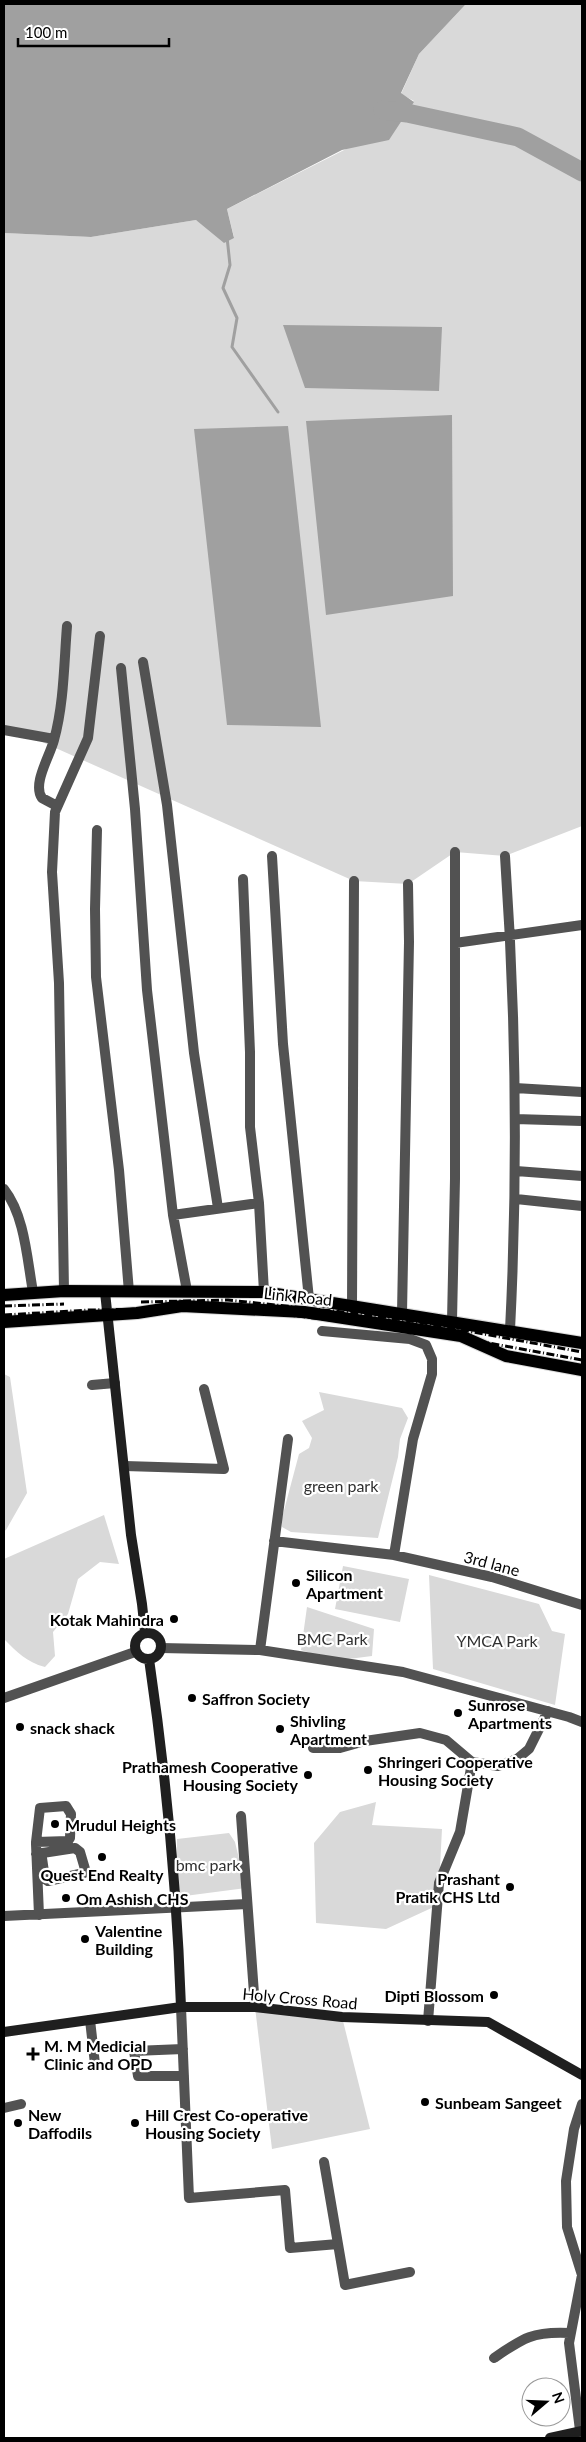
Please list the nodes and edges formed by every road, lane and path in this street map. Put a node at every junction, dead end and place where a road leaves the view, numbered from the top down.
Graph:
1 (67, 626) dead end
2 (100, 636) dead end
3 (143, 662) dead end
4 (121, 668) dead end
5 (4, 730) edge
6 (54, 739) junction
7 (58, 806) junction
8 (97, 830) dead end
9 (455, 852) dead end
10 (272, 856) dead end
11 (505, 856) dead end
12 (243, 879) dead end
13 (354, 881) dead end
14 (408, 884) dead end
15 (582, 925) edge
16 (511, 936) junction
17 (455, 943) junction
18 (515, 1088) junction
19 (582, 1092) edge
20 (515, 1120) junction
21 (582, 1121) edge
22 (516, 1171) junction
23 (582, 1176) edge
24 (4, 1189) edge
25 (516, 1199) junction
26 (259, 1202) junction
27 (582, 1206) edge
28 (218, 1208) junction
29 (174, 1215) junction
30 (187, 1290) junction
31 (64, 1291) junction
32 (33, 1292) junction
33 (105, 1292) junction
34 (129, 1292) junction
35 (264, 1292) junction
36 (4, 1295) edge
37 (309, 1299) junction
38 (352, 1306) junction
39 (402, 1313) junction
40 (106, 1315) junction
41 (452, 1321) junction
42 (4, 1322) edge
43 (510, 1330) junction
44 (322, 1331) dead end
45 (582, 1343) edge
46 (582, 1370) edge
47 (114, 1381) junction
48 (92, 1382) dead end
49 (204, 1389) dead end
50 (288, 1439) dead end
51 (124, 1466) junction
52 (274, 1541) junction
53 (394, 1555) junction
54 (582, 1605) edge
55 (144, 1632) junction
56 (161, 1648) junction
57 (260, 1650) junction
58 (136, 1652) junction
59 (149, 1659) junction
60 (4, 1698) edge
61 (548, 1711) junction
62 (582, 1722) edge
63 (313, 1748) dead end
64 (472, 1762) junction
65 (241, 1816) dead end
66 (36, 1842) junction
67 (39, 1854) junction
68 (247, 1904) junction
69 (178, 1909) junction
70 (39, 1915) junction
71 (4, 1916) edge
72 (181, 2007) junction
73 (254, 2007) junction
74 (90, 2020) junction
75 (428, 2021) junction
76 (4, 2032) edge
77 (183, 2048) junction
78 (95, 2064) dead end
79 (582, 2075) edge
80 (184, 2076) junction
81 (21, 2104) dead end
82 (582, 2104) edge
83 (4, 2108) edge
84 (324, 2162) dead end
85 (338, 2244) junction
86 (410, 2272) dead end
87 (582, 2285) edge
88 (570, 2333) junction
89 (494, 2358) dead end
90 (581, 2433) edge
91 (550, 2438) edge

1 - 6 street
2 - 7 street
3 - 28 street
4 - 29 street
5 - 6 street
6 - 7 street
7 - 31 street
8 - 34 street
9 - 17 street
10 - 37 street
11 - 16 street
12 - 26 street
13 - 38 street
14 - 39 street
15 - 16 street
16 - 17 street
16 - 18 street
17 - 41 street
18 - 19 street
18 - 20 street
20 - 21 street
20 - 22 street
22 - 23 street
22 - 25 street
24 - 32 street
25 - 27 street
25 - 43 street
26 - 28 street
26 - 35 street
28 - 29 street
29 - 30 street
30 - 34 main road, Link Road
30 - 35 main road, Link Road
31 - 32 main road, Link Road
31 - 33 main road, Link Road
32 - 36 main road, Link Road
33 - 34 main road, Link Road
33 - 40 street
35 - 37 main road, Link Road
37 - 38 main road, Link Road
38 - 39 main road, Link Road
39 - 41 main road, Link Road
40 - 42 main road, Link Road
40 - 46 main road, Link Road
40 - 47 street
41 - 43 main road, Link Road
43 - 45 main road, Link Road
44 - 53 street
47 - 48 street
47 - 51 street
49 - 51 street
50 - 52 street
51 - 55 street
52 - 53 street, 3rd lane
52 - 57 street
53 - 54 street, 3rd lane
55 - 56 street
55 - 58 street
56 - 57 street
56 - 59 street
57 - 61 street
58 - 59 street
58 - 60 street
59 - 69 street
61 - 62 street
61 - 64 street
63 - 64 street
64 - 75 street
65 - 68 street
66 - 66 street
66 - 67 street
67 - 67 street
67 - 70 street
68 - 69 street
68 - 73 street
69 - 70 street
69 - 72 street
70 - 71 street
72 - 73 street, Holy Cross Road
72 - 74 street, Holy Cross Road
72 - 77 street
73 - 75 street, Holy Cross Road
74 - 76 street, Holy Cross Road
74 - 78 street
75 - 79 street, Holy Cross Road
77 - 80 street
77 - 80 street
80 - 85 street
81 - 83 street
82 - 87 street
84 - 85 street
85 - 86 street
87 - 88 street
88 - 89 street
88 - 90 street
90 - 91 street

